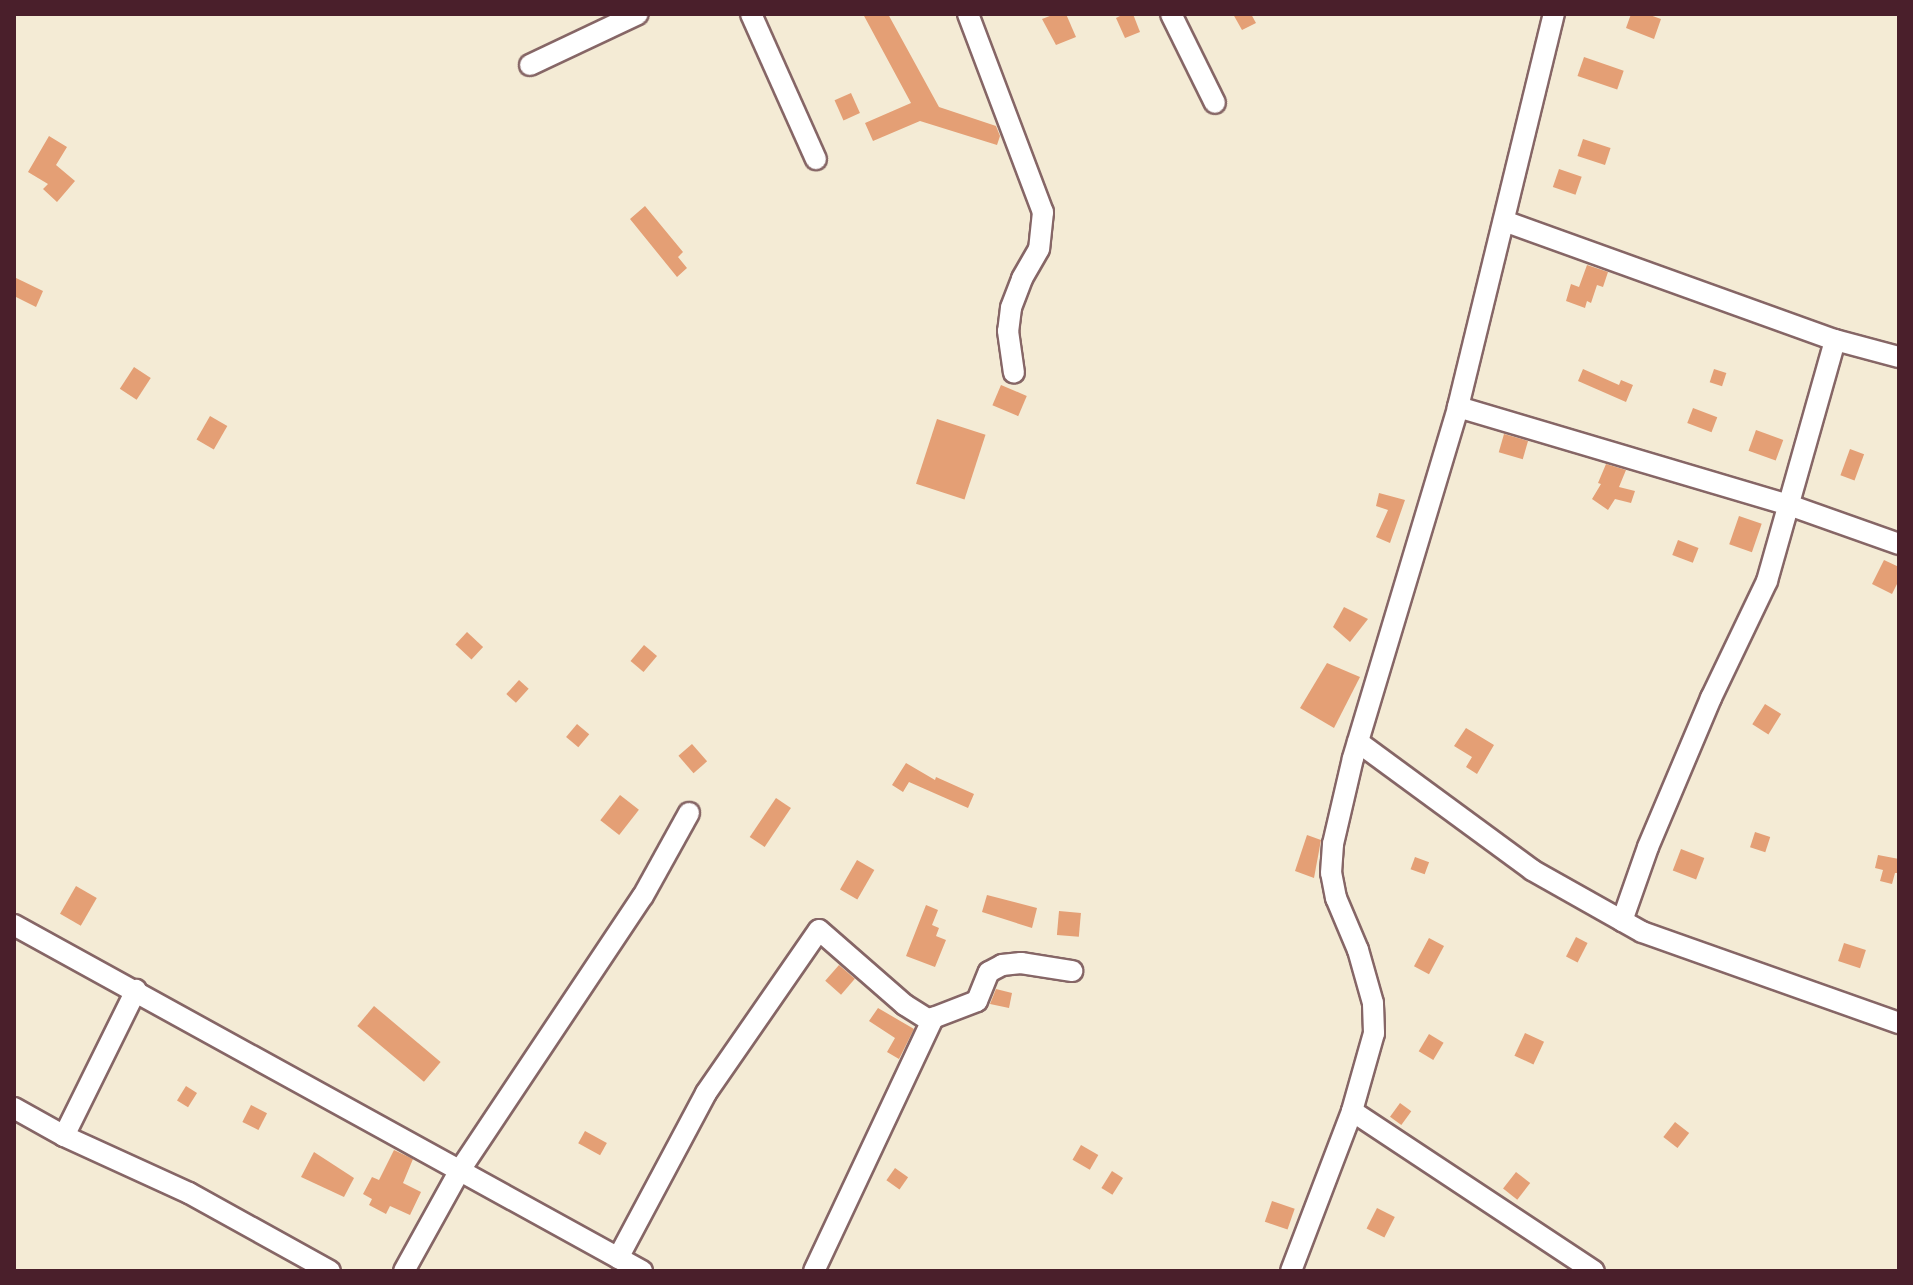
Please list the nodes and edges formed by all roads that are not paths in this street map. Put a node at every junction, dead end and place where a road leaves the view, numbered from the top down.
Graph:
1 (638, 14) edge
2 (751, 14) edge
3 (968, 14) edge
4 (1171, 14) edge
5 (1554, 14) edge
6 (530, 65) dead end
7 (1215, 103) dead end
8 (816, 159) dead end
9 (1504, 221) junction
10 (1835, 340) junction
11 (1899, 357) edge
12 (1014, 373) dead end
13 (1458, 407) junction
14 (1786, 504) junction
15 (1899, 544) edge
16 (1358, 742) junction
17 (689, 813) dead end
18 (1622, 921) junction
19 (14, 925) edge
20 (1072, 971) dead end
21 (136, 990) junction
22 (931, 1021) junction
23 (1899, 1023) edge
24 (14, 1108) edge
25 (1352, 1111) junction
26 (64, 1136) junction
27 (460, 1170) junction
28 (618, 1258) junction
29 (330, 1271) edge
30 (404, 1271) edge
31 (642, 1271) edge
32 (814, 1271) edge
33 (1291, 1271) edge
34 (1594, 1271) edge

1 - 6 street
2 - 8 street
3 - 12 street
4 - 7 street
5 - 9 street
9 - 10 street
9 - 13 street
10 - 11 street
10 - 14 street
13 - 14 street
13 - 16 street
14 - 15 street
14 - 18 street
16 - 18 street
16 - 25 street
17 - 27 street
18 - 23 street
19 - 21 street
20 - 22 street
21 - 26 street
21 - 27 street
22 - 28 street
22 - 32 street
24 - 26 street
25 - 33 street
25 - 34 street
26 - 29 street
27 - 28 street
27 - 30 street
28 - 31 street

